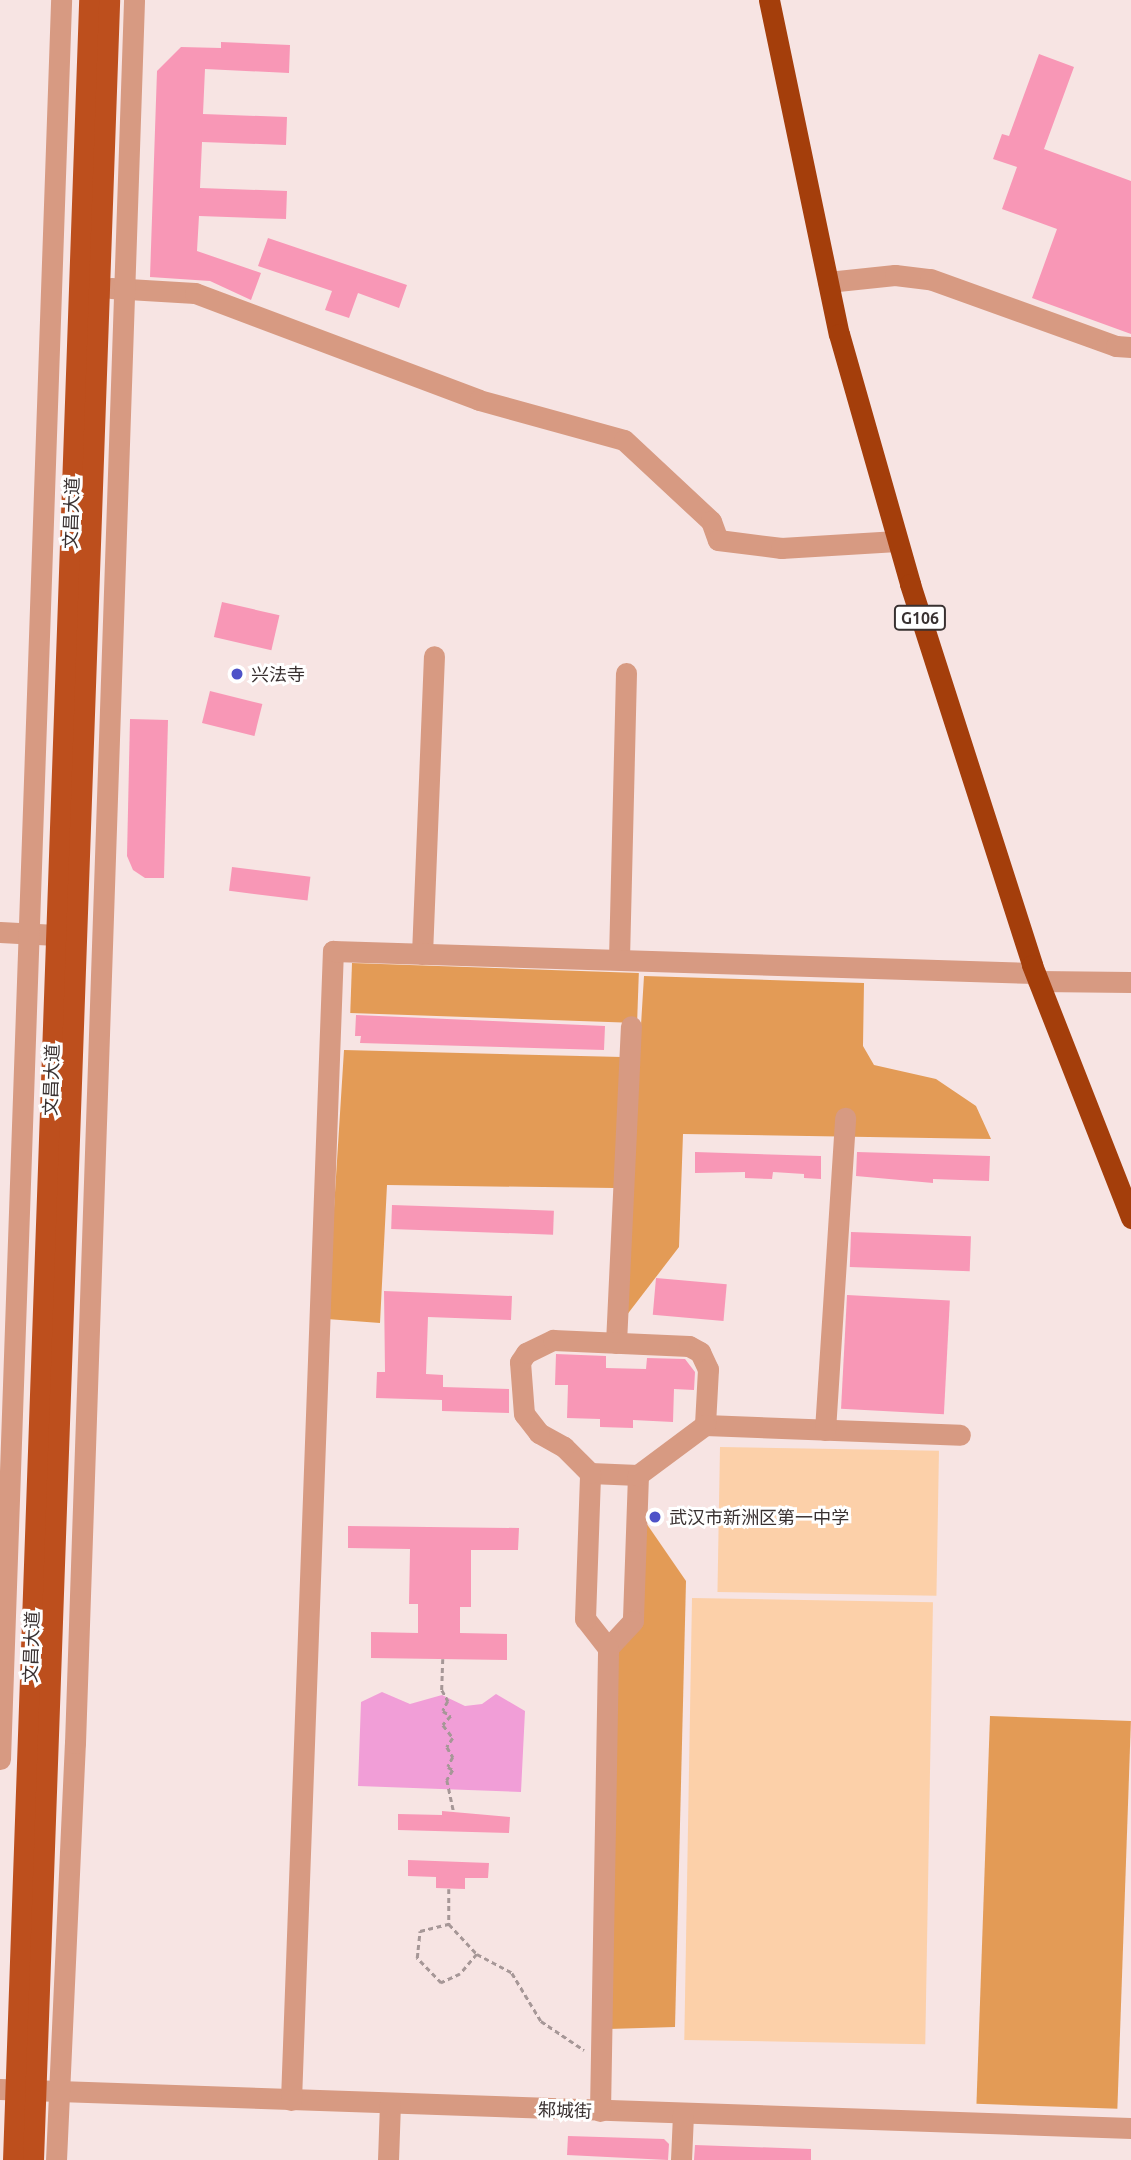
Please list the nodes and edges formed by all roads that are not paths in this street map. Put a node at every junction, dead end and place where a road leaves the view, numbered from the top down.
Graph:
1 (61, 0) edge
2 (89, 0) edge
3 (109, 0) edge
4 (134, 0) edge
5 (769, 0) edge
6 (828, 282) junction
7 (99, 288) junction
8 (123, 289) junction
9 (1131, 347) edge
10 (897, 541) junction
11 (434, 656) dead end
12 (626, 673) dead end
13 (0, 932) edge
14 (27, 933) junction
15 (56, 935) junction
16 (422, 954) junction
17 (619, 959) junction
18 (1036, 976) junction
19 (1131, 982) edge
20 (631, 1026) dead end
21 (845, 1118) dead end
22 (1131, 1218) edge
23 (616, 1343) junction
24 (705, 1425) junction
25 (825, 1430) junction
26 (960, 1435) dead end
27 (590, 1473) junction
28 (638, 1475) junction
29 (3, 1568) edge
30 (34, 1569) junction
31 (608, 1648) junction
32 (0, 1759) edge
33 (17, 2090) edge
34 (59, 2092) junction
35 (290, 2100) junction
36 (390, 2104) junction
37 (600, 2111) junction
38 (683, 2115) junction
39 (1131, 2128) edge
40 (13, 2160) edge
41 (33, 2160) edge
42 (56, 2160) edge
43 (388, 2160) edge
44 (681, 2160) edge

1 - 14 street
2 - 15 main road, 文昌大道
3 - 7 main road, 文昌大道
4 - 8 street
5 - 6 highway, G106
6 - 9 street
6 - 10 highway, G106
7 - 8 street
7 - 33 main road, 文昌大道
8 - 10 street
8 - 34 street
10 - 18 highway, G106
11 - 16 street
12 - 17 street
13 - 14 street
14 - 15 street
14 - 29 street
15 - 30 main road, 文昌大道
16 - 17 street
16 - 35 street
17 - 18 street
18 - 19 street
18 - 22 highway, G106
20 - 23 street
21 - 25 street
23 - 24 street
23 - 27 street
24 - 25 street
24 - 28 street
25 - 26 street
27 - 28 street
27 - 31 street
28 - 31 street
29 - 30 street
29 - 32 street
30 - 33 main road, 文昌大道
31 - 37 street
33 - 34 street, 邾城街
33 - 40 main road, 文昌大道
33 - 41 main road, 文昌大道
34 - 35 street, 邾城街
34 - 42 street
35 - 36 street, 邾城街
36 - 37 street, 邾城街
36 - 43 street
37 - 38 street, 邾城街
38 - 39 street, 邾城街
38 - 44 street

